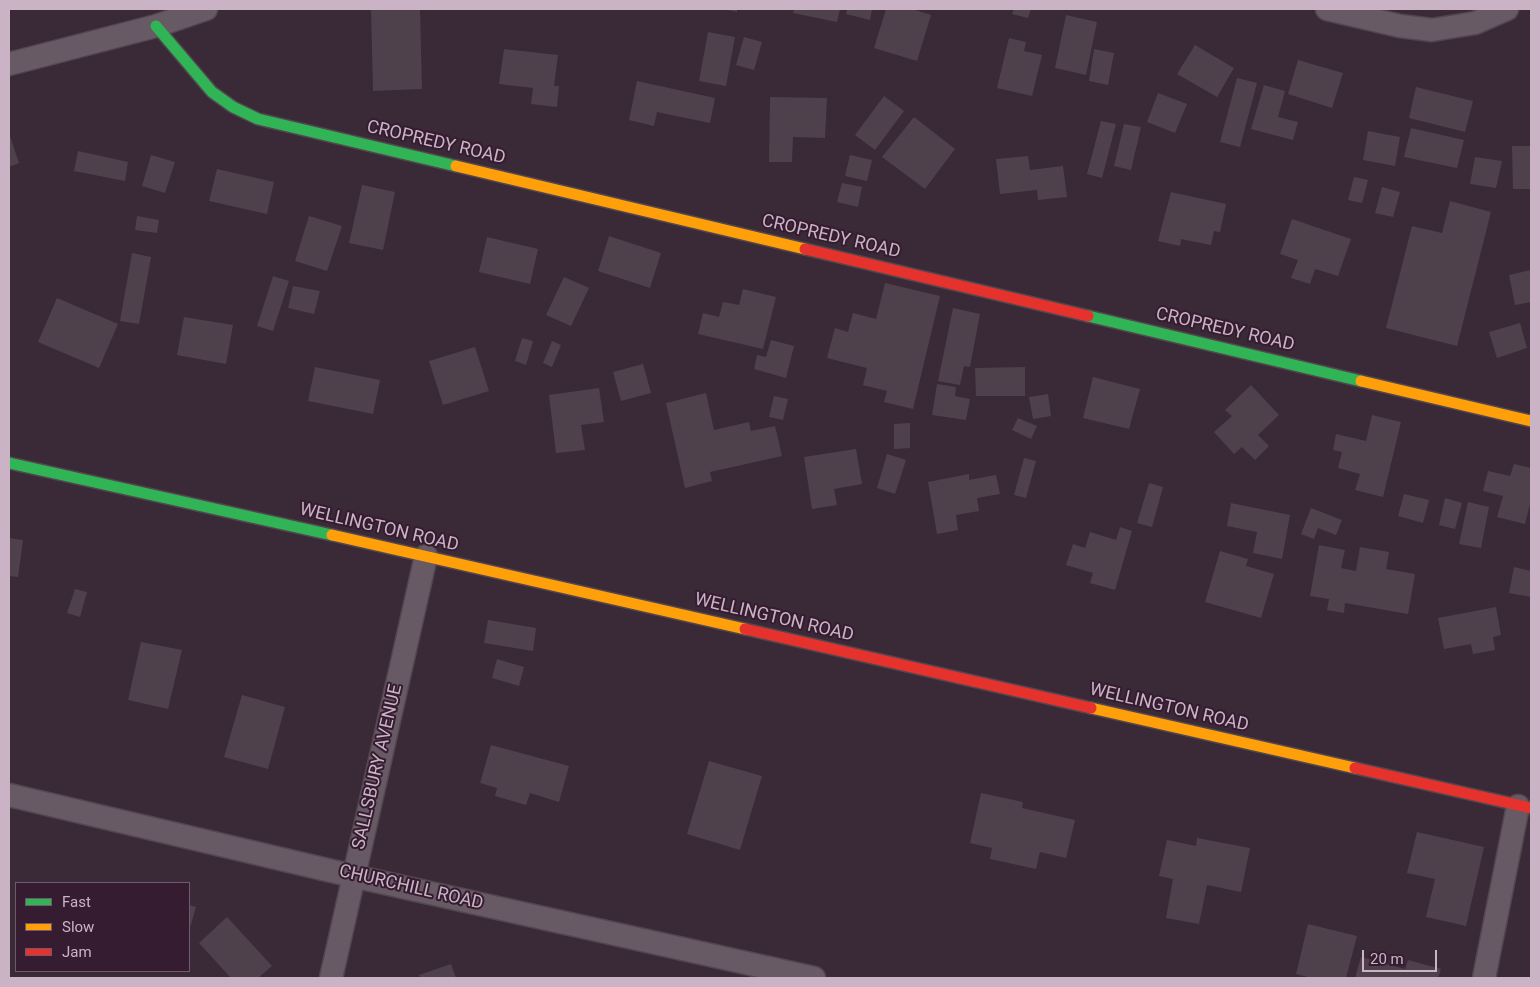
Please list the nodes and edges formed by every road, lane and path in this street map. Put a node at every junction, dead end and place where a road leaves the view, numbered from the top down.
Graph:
1 (206, 9) edge
2 (1327, 9) edge
3 (1507, 9) edge
4 (156, 26) junction
5 (9, 64) edge
6 (1531, 421) edge
7 (9, 463) edge
8 (426, 556) junction
9 (9, 795) edge
10 (1525, 807) edge
11 (353, 876) junction
12 (331, 978) edge
13 (814, 978) edge
14 (1484, 978) edge

1 - 4 street
2 - 3 street
4 - 5 street
4 - 6 main road, CROPREDY ROAD
7 - 8 main road, WELLINGTON ROAD
8 - 10 main road, WELLINGTON ROAD
8 - 11 street, SALLSBURY AVENUE
9 - 11 street, CHURCHILL ROAD
10 - 14 street
11 - 12 street, SALLSBURY AVENUE
11 - 13 street, CHURCHILL ROAD

